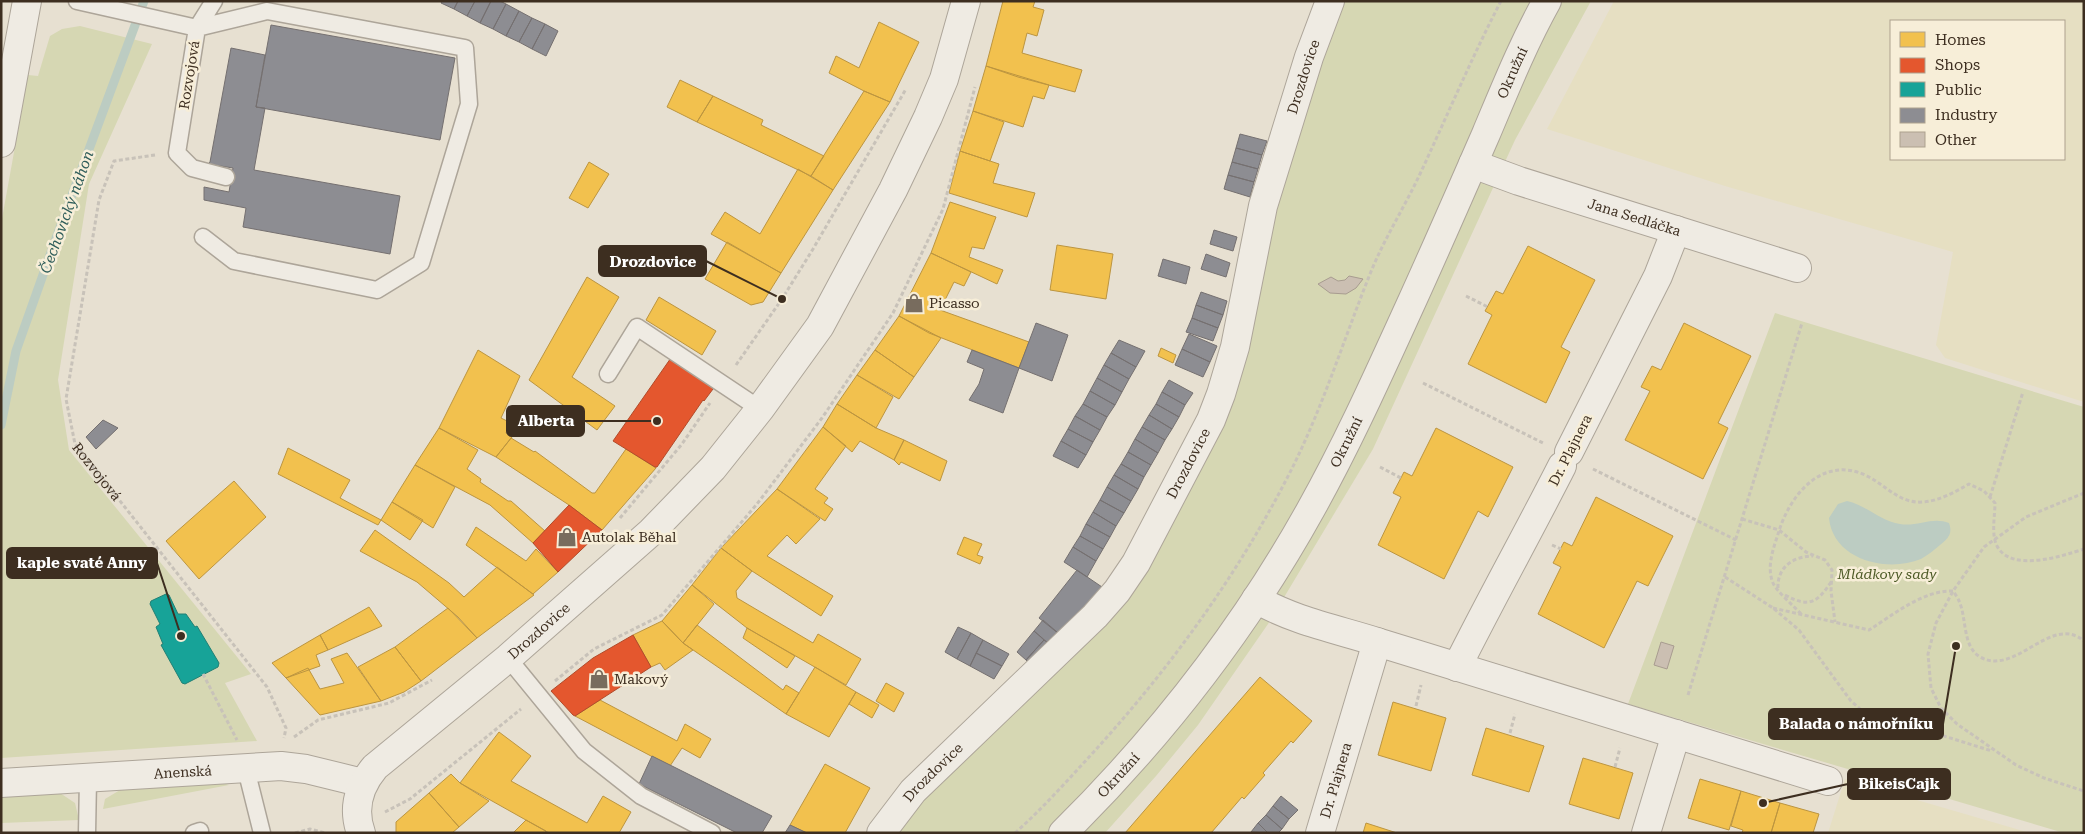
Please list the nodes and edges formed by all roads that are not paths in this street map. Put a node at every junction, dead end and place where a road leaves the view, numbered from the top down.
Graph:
1 (27, 1) edge
2 (76, 1) edge
3 (214, 1) edge
4 (966, 1) edge
5 (1330, 1) edge
6 (1547, 1) edge
7 (197, 28) junction
8 (1, 143) edge
9 (1473, 164) junction
10 (226, 177) dead end
11 (1676, 230) junction
12 (203, 237) dead end
13 (1797, 268) dead end
14 (608, 374) dead end
15 (760, 409) junction
16 (1256, 598) junction
17 (1377, 642) junction
18 (508, 658) junction
19 (1457, 666) junction
20 (1676, 734) junction
21 (243, 758) junction
22 (88, 779) junction
23 (1828, 781) dead end
24 (1, 783) edge
25 (363, 783) junction
26 (87, 833) edge
27 (262, 833) edge
28 (361, 833) edge
29 (712, 833) edge
30 (881, 833) edge
31 (1064, 833) edge
32 (1320, 833) edge
33 (1646, 833) edge

1 - 8 street
2 - 7 lane
3 - 7 lane, Rozvojová
4 - 15 street, Drozdovice
5 - 30 street, Drozdovice
6 - 9 street, Okružní
7 - 10 lane, Rozvojová
7 - 12 lane
9 - 11 street, Jana Sedláčka
9 - 16 street, Okružní
11 - 13 street, Jana Sedláčka
11 - 19 street, Dr. Plajnera
14 - 15 lane
15 - 18 street, Drozdovice
16 - 17 street
16 - 31 street, Okružní
17 - 19 street
17 - 32 street, Dr. Plajnera
18 - 25 street, Drozdovice
18 - 29 lane
19 - 20 street
20 - 23 street
20 - 33 street
21 - 22 street, Anenská
21 - 25 street, Anenská
21 - 27 lane
22 - 24 street, Anenská
22 - 26 lane
25 - 28 street

